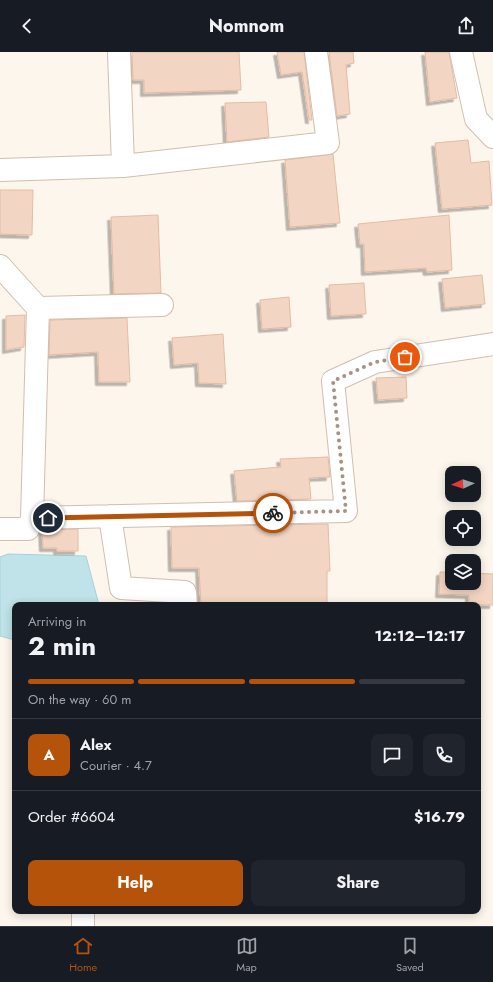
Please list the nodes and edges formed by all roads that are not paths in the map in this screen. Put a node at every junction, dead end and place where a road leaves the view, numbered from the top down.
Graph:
1 (119, 52) edge
2 (316, 52) edge
3 (461, 52) edge
4 (493, 137) edge
5 (123, 166) junction
6 (0, 170) edge
7 (0, 266) edge
8 (162, 305) dead end
9 (38, 308) junction
10 (493, 344) edge
11 (110, 516) junction
12 (32, 518) junction
13 (0, 529) edge
14 (186, 602) edge
15 (83, 914) edge
16 (83, 926) edge

1 - 5 street
2 - 5 street
3 - 4 street
5 - 6 street
7 - 9 street
8 - 9 street
9 - 12 street
10 - 11 street
11 - 12 street
11 - 14 street
12 - 13 street
15 - 16 street

